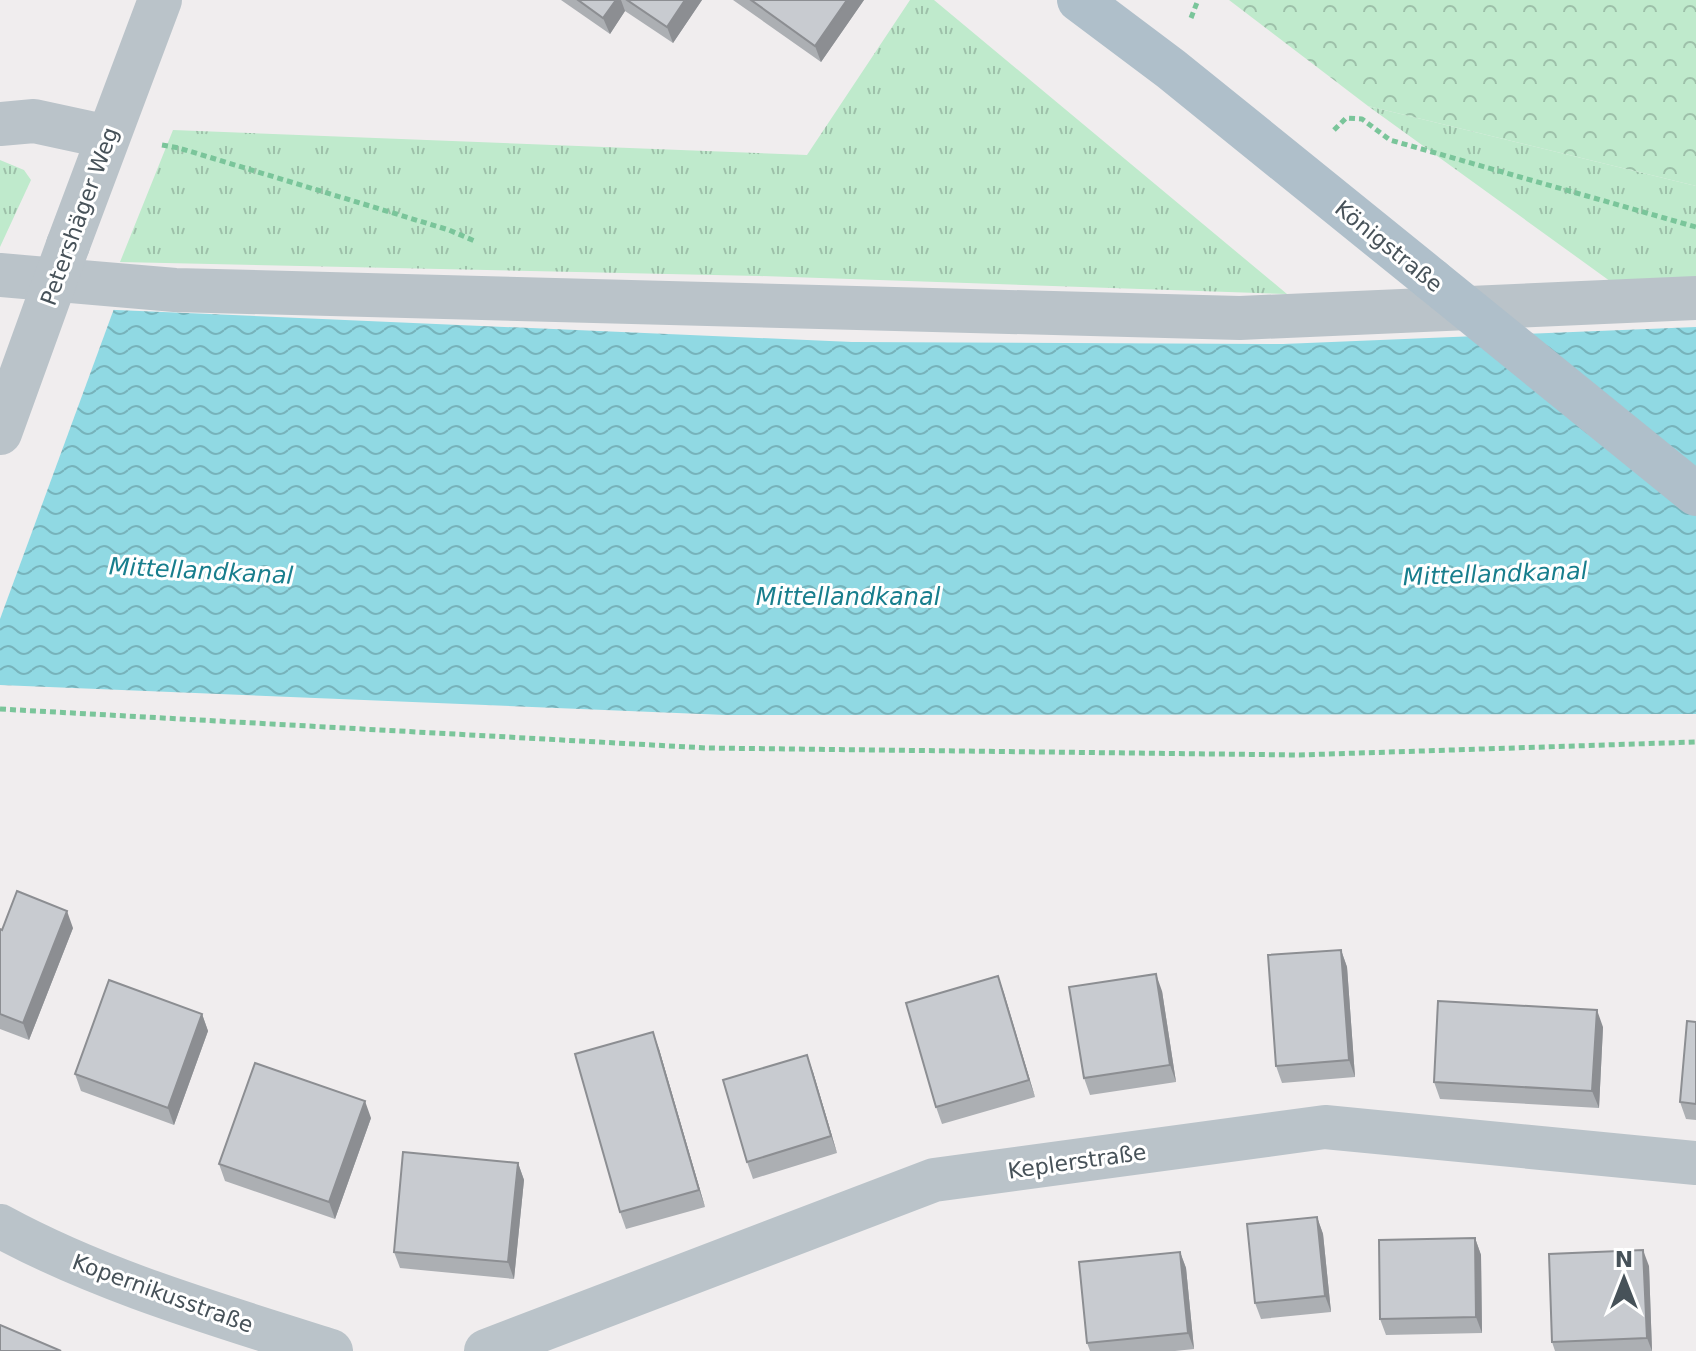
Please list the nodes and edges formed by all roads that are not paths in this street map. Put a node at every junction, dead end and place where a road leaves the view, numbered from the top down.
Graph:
1 (160, 0) edge
2 (1079, 0) edge
3 (0, 124) edge
4 (108, 137) junction
5 (0, 275) edge
6 (1696, 298) edge
7 (0, 433) edge
8 (1696, 494) edge
9 (1696, 1163) edge
10 (0, 1226) edge
11 (331, 1351) edge
12 (486, 1351) edge

1 - 4 street, Petershäger Weg
2 - 8 main road, Königstraße, bridge
3 - 4 street
4 - 7 street, Petershäger Weg, bridge
5 - 6 street
9 - 12 street, Keplerstraße
10 - 11 street, Kopernikusstraße

